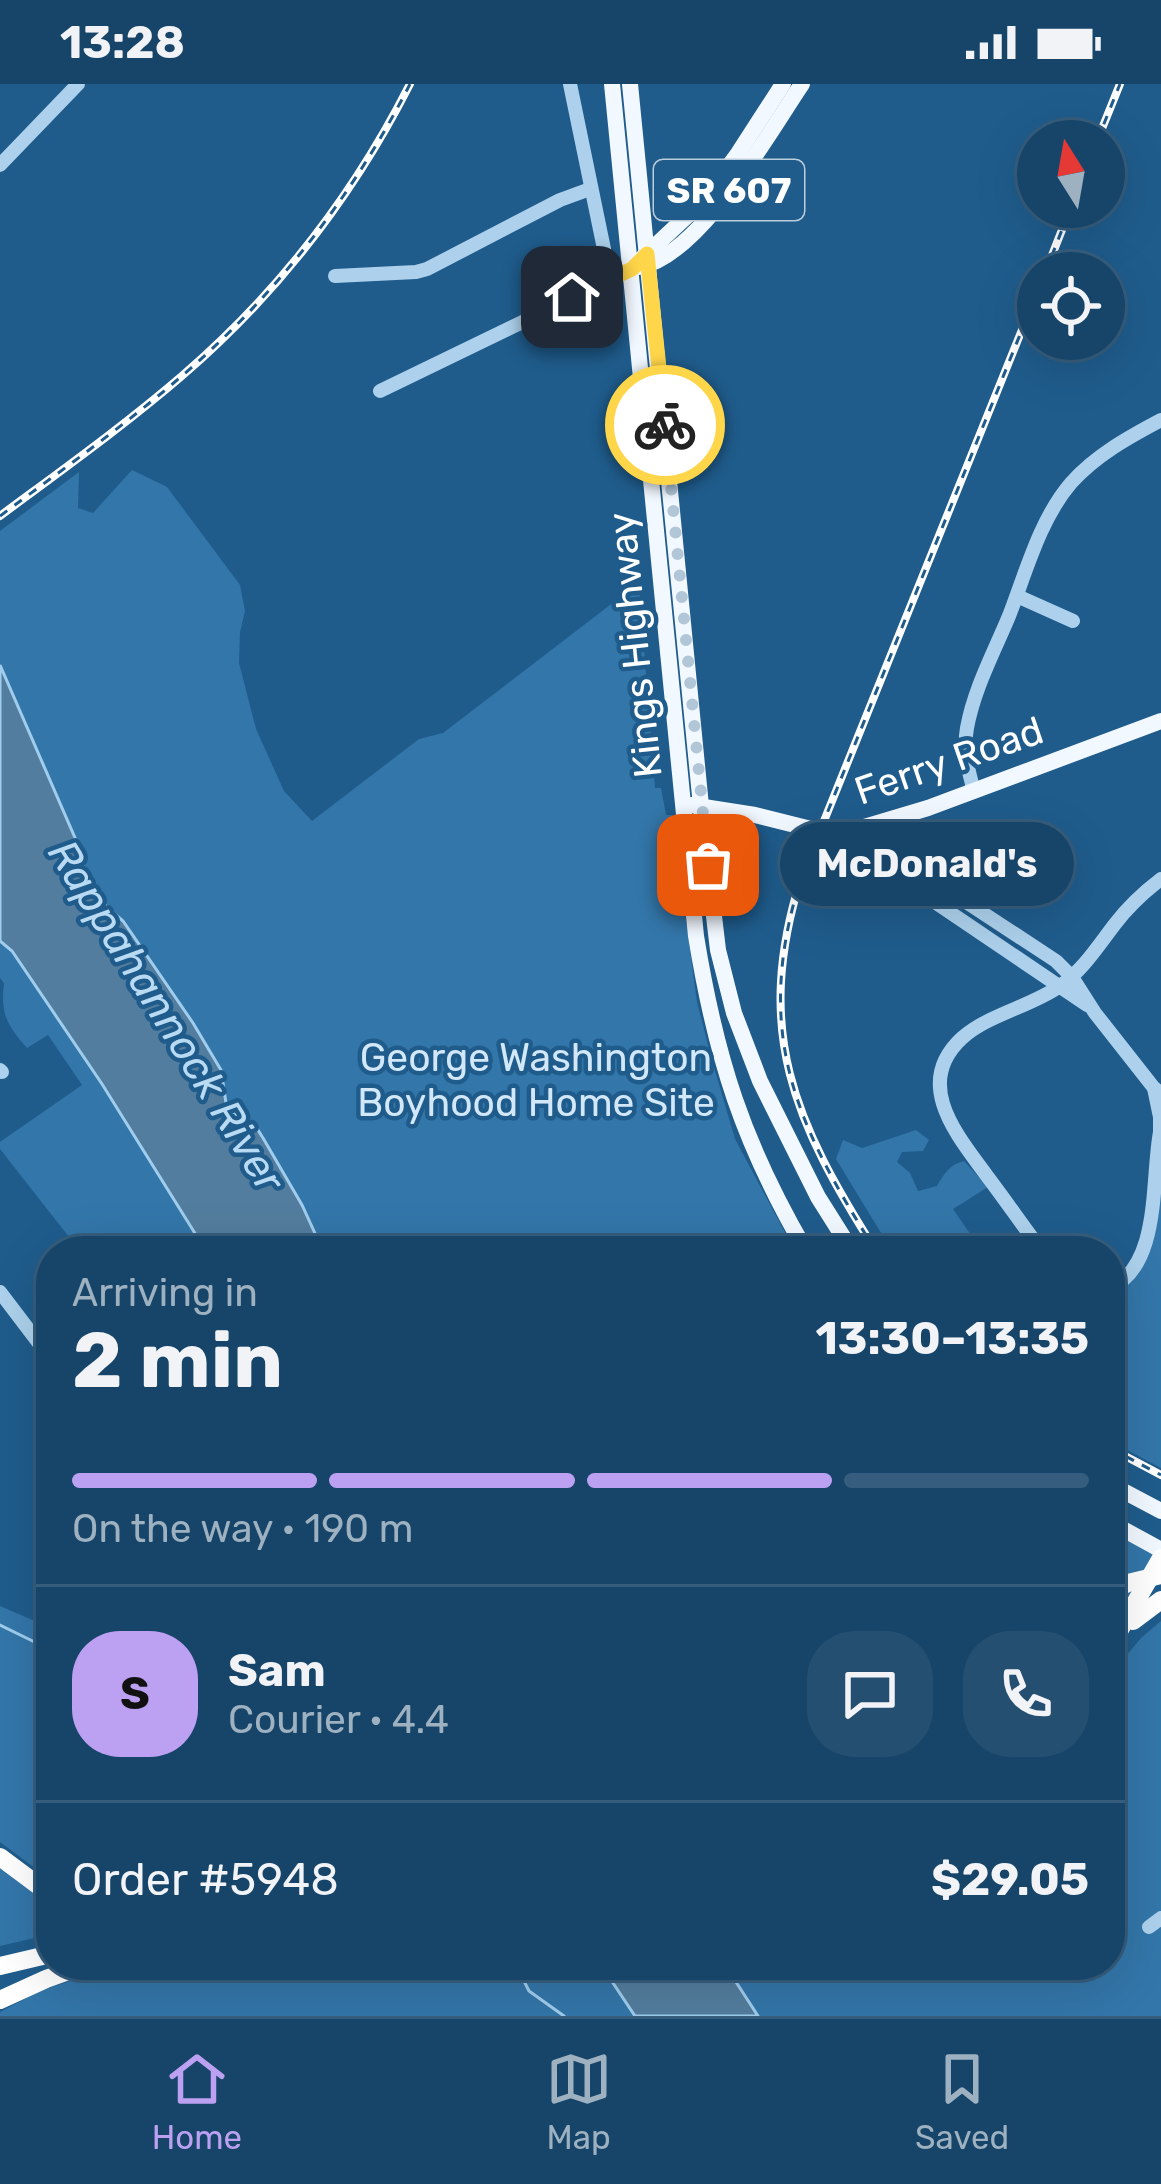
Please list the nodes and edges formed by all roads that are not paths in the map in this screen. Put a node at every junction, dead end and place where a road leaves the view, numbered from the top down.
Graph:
1 (78, 84) edge
2 (569, 84) edge
3 (612, 84) edge
4 (630, 84) edge
5 (783, 84) edge
6 (802, 84) edge
7 (0, 165) edge
8 (590, 189) junction
9 (641, 192) junction
10 (688, 215) junction
11 (643, 263) junction
12 (334, 276) dead end
13 (610, 278) junction
14 (380, 392) dead end
15 (1161, 420) edge
16 (1017, 596) junction
17 (1073, 621) dead end
18 (1161, 722) edge
19 (974, 791) junction
20 (692, 806) junction
21 (874, 825) junction
22 (845, 831) junction
23 (1161, 879) edge
24 (1067, 981) junction
25 (1157, 1091) edge
26 (1160, 1131) edge
27 (798, 1236) edge
28 (843, 1236) edge
29 (1031, 1236) edge
30 (1125, 1279) edge
31 (0, 1292) edge
32 (36, 1339) edge
33 (1125, 1492) edge
34 (1161, 1511) edge
35 (1125, 1531) edge
36 (1161, 1554) edge
37 (1161, 1575) edge
38 (1125, 1584) edge
39 (1161, 1600) edge
40 (1125, 1620) edge
41 (1125, 1630) edge
42 (0, 1857) edge
43 (36, 1884) edge
44 (36, 1946) edge
45 (0, 1954) edge
46 (36, 1958) edge
47 (0, 1966) edge
48 (44, 1980) edge
49 (0, 2000) edge

1 - 7 street
2 - 8 street, SR 607
3 - 11 main road, Kings Highway
4 - 9 main road, Kings Highway
5 - 10 main road, SR 607
6 - 11 main road, SR 607
8 - 12 street
8 - 13 street, SR 607
9 - 10 main road
9 - 11 main road, Kings Highway
10 - 11 main road, SR 607
11 - 13 street, SR 607
11 - 20 main road, Kings Highway
13 - 14 street
15 - 16 street
16 - 17 street
16 - 19 street
18 - 19 main road, Ferry Road
19 - 21 main road, Ferry Road
20 - 22 main road, Ferry Road
20 - 27 main road, Kings Highway
20 - 28 main road, Kings Highway
21 - 22 main road, Ferry Road
21 - 24 street
22 - 24 street
23 - 24 street
24 - 25 street
24 - 29 street
25 - 26 street
26 - 30 street
31 - 32 street
33 - 34 main road
35 - 36 main road
36 - 40 highway
37 - 38 highway, bridge
39 - 41 highway
42 - 43 highway
44 - 45 highway
46 - 47 highway
48 - 49 highway

